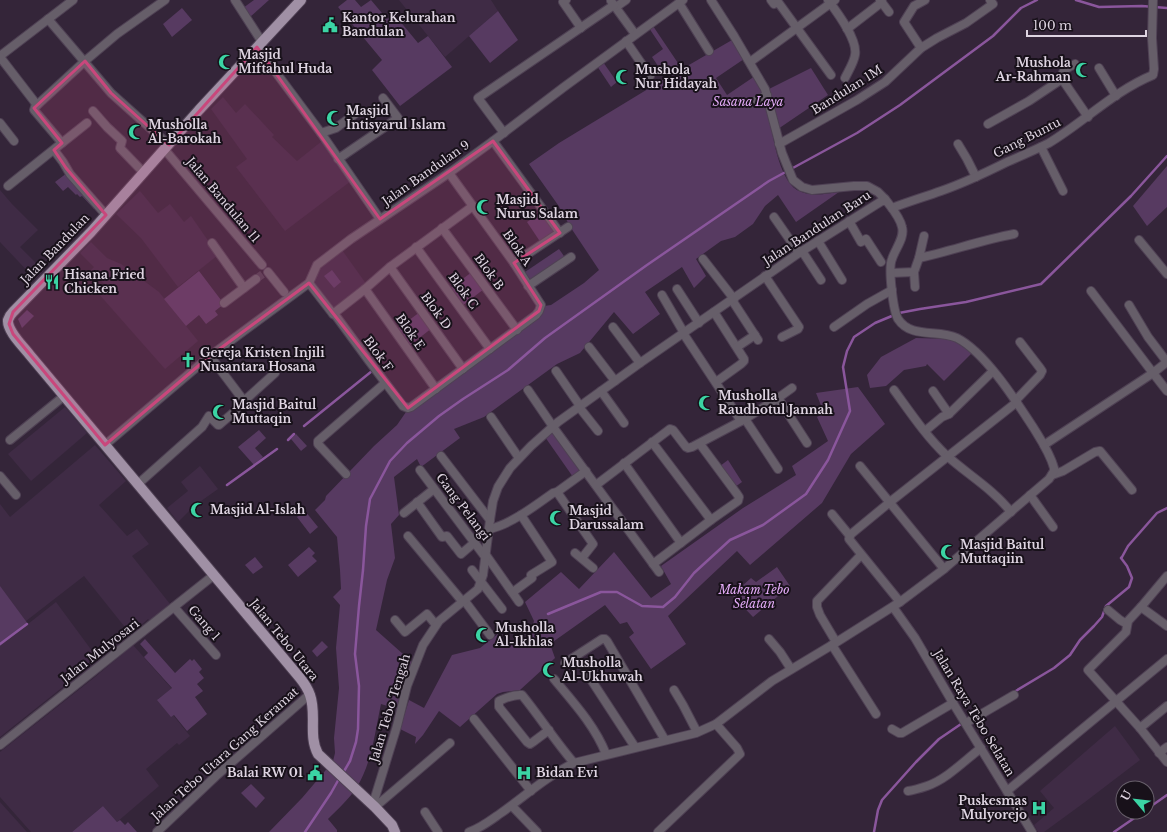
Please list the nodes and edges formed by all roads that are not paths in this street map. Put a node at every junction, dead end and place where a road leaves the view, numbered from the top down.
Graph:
1 (165, 0) edge
2 (235, 0) edge
3 (301, 0) edge
4 (566, 0) edge
5 (626, 0) edge
6 (711, 0) edge
7 (772, 0) edge
8 (925, 0) edge
9 (990, 0) edge
10 (1153, 0) edge
11 (70, 1) edge
12 (681, 1) edge
13 (831, 1) edge
14 (881, 1) edge
15 (912, 3) edge
16 (614, 4) edge
17 (889, 12) dead end
18 (48, 19) junction
19 (581, 28) junction
20 (797, 28) junction
21 (847, 29) junction
22 (635, 34) junction
23 (626, 41) junction
24 (260, 45) junction
25 (921, 48) junction
26 (708, 51) dead end
27 (0, 56) edge
28 (85, 61) junction
29 (750, 62) junction
30 (1075, 64) dead end
31 (1100, 68) dead end
32 (650, 76) dead end
33 (831, 76) dead end
34 (845, 78) dead end
35 (1062, 79) junction
36 (767, 95) junction
37 (1116, 96) junction
38 (383, 98) dead end
39 (749, 104) dead end
40 (37, 105) junction
41 (93, 111) dead end
42 (355, 114) dead end
43 (1088, 117) junction
44 (0, 123) edge
45 (87, 124) dead end
46 (988, 124) dead end
47 (321, 133) junction
48 (504, 133) junction
49 (14, 141) dead end
50 (493, 141) junction
51 (62, 143) junction
52 (780, 144) junction
53 (958, 144) dead end
54 (167, 147) junction
55 (1041, 147) junction
56 (54, 150) junction
57 (338, 159) junction
58 (144, 173) junction
59 (449, 173) junction
60 (976, 177) junction
61 (8, 186) dead end
62 (1063, 191) dead end
63 (885, 199) junction
64 (472, 206) junction
65 (892, 208) junction
66 (106, 215) junction
67 (774, 217) dead end
68 (380, 219) junction
69 (849, 221) junction
70 (442, 228) junction
71 (568, 228) dead end
72 (560, 233) junction
73 (1014, 234) dead end
74 (924, 236) dead end
75 (1139, 240) dead end
76 (818, 241) junction
77 (212, 243) dead end
78 (416, 247) junction
79 (801, 252) junction
80 (571, 258) dead end
81 (919, 258) junction
82 (703, 259) dead end
83 (881, 262) dead end
84 (514, 263) junction
85 (262, 264) dead end
86 (390, 267) junction
87 (268, 272) dead end
88 (914, 272) junction
89 (891, 273) junction
90 (1167, 274) edge
91 (765, 276) junction
92 (256, 279) tunnel mouth
93 (822, 280) dead end
94 (842, 280) dead end
95 (309, 283) junction
96 (528, 286) junction
97 (915, 287) dead end
98 (244, 288) junction
99 (365, 289) junction
100 (677, 289) dead end
101 (892, 290) junction
102 (1091, 291) dead end
103 (287, 295) junction
104 (662, 295) dead end
105 (733, 299) junction
106 (224, 303) dead end
107 (1129, 305) dead end
108 (714, 312) junction
109 (333, 314) junction
110 (4, 320) edge
111 (699, 323) junction
112 (613, 327) dead end
113 (834, 327) dead end
114 (516, 330) junction
115 (684, 333) junction
116 (782, 337) dead end
117 (1020, 342) dead end
118 (737, 347) junction
119 (589, 348) dead end
120 (490, 349) junction
121 (210, 356) junction
122 (1167, 362) edge
123 (640, 363) junction
124 (463, 368) junction
125 (556, 371) dead end
126 (993, 371) junction
127 (275, 373) dead end
128 (1153, 373) junction
129 (615, 381) junction
130 (716, 382) junction
131 (385, 383) junction
132 (792, 388) dead end
133 (436, 389) junction
134 (528, 390) dead end
135 (894, 390) dead end
136 (601, 391) junction
137 (933, 391) dead end
138 (1167, 391) edge
139 (64, 396) junction
140 (778, 398) junction
141 (244, 401) junction
142 (1016, 401) junction
143 (580, 406) junction
144 (948, 414) junction
145 (492, 417) dead end
146 (743, 420) junction
147 (624, 423) dead end
148 (553, 426) junction
149 (924, 430) junction
150 (598, 431) dead end
151 (10, 440) dead end
152 (652, 442) junction
153 (807, 443) dead end
154 (700, 444) junction
155 (106, 445) junction
156 (1044, 445) junction
157 (441, 456) dead end
158 (948, 456) junction
159 (519, 458) junction
160 (624, 463) junction
161 (860, 466) dead end
162 (778, 469) dead end
163 (420, 470) dead end
164 (586, 471) junction
165 (346, 474) dead end
166 (1052, 475) junction
167 (0, 476) edge
168 (138, 484) junction
169 (596, 484) junction
170 (434, 488) junction
171 (1132, 490) dead end
172 (557, 492) junction
173 (16, 495) dead end
174 (1030, 495) junction
175 (417, 502) junction
176 (890, 502) junction
177 (1011, 512) junction
178 (404, 513) dead end
179 (832, 514) dead end
180 (521, 515) junction
181 (711, 520) junction
182 (489, 524) junction
183 (174, 527) joint
184 (1053, 527) dead end
185 (408, 536) dead end
186 (850, 536) junction
187 (681, 542) junction
188 (474, 543) junction
189 (861, 555) junction
190 (486, 557) junction
191 (654, 564) junction
192 (593, 568) dead end
193 (944, 569) junction
194 (472, 570) dead end
195 (659, 572) dead end
196 (214, 575) junction
197 (1167, 576) edge
198 (481, 582) junction
199 (512, 592) junction
200 (463, 601) junction
201 (519, 602) dead end
202 (897, 604) junction
203 (174, 607) junction
204 (1141, 607) junction
205 (502, 609) dead end
206 (1108, 610) dead end
207 (396, 620) dead end
208 (1127, 624) junction
209 (436, 625) junction
210 (1167, 626) edge
211 (490, 635) dead end
212 (769, 639) dead end
213 (834, 643) junction
214 (216, 655) dead end
215 (1167, 659) edge
216 (565, 663) dead end
217 (791, 669) junction
218 (588, 675) dead end
219 (554, 679) dead end
220 (674, 690) dead end
221 (310, 694) junction
222 (1014, 695) dead end
223 (1116, 702) junction
224 (953, 703) junction
225 (1167, 706) edge
226 (876, 714) dead end
227 (474, 719) dead end
228 (966, 723) junction
229 (716, 724) junction
230 (1140, 728) junction
231 (892, 729) dead end
232 (549, 730) junction
233 (697, 732) junction
234 (665, 740) junction
235 (450, 743) dead end
236 (0, 745) edge
237 (635, 747) junction
238 (1167, 747) edge
239 (981, 748) junction
240 (1159, 753) junction
241 (606, 754) junction
242 (1167, 762) edge
243 (574, 763) junction
244 (531, 791) junction
245 (1007, 791) junction
246 (908, 792) dead end
247 (374, 805) junction
248 (512, 806) junction
249 (424, 812) dead end
250 (484, 829) edge
251 (157, 832) edge
252 (395, 832) edge
253 (438, 832) edge
254 (469, 832) edge
255 (536, 832) edge
256 (658, 832) edge
257 (1032, 832) edge

1 - 28 street
2 - 24 street, Jalan Bandulan 9
3 - 24 main road, Jalan Bandulan
4 - 19 street
5 - 16 street
6 - 29 street
7 - 20 street
8 - 15 street
9 - 25 street, Bandulan 1M
10 - 37 street, Gang Buntu
11 - 18 street
12 - 22 street, Jalan Bandulan 9
12 - 26 street
13 - 20 street
13 - 21 street
14 - 17 street
14 - 21 street
15 - 25 street
16 - 19 street
16 - 22 street
18 - 27 street
18 - 28 street, Jalan Bandulan 11
19 - 48 street
20 - 29 street
20 - 33 street
21 - 34 street
22 - 23 street, Jalan Bandulan 9
23 - 32 street
23 - 48 street, Jalan Bandulan 9
24 - 47 street, Jalan Bandulan 9
24 - 54 main road, Jalan Bandulan
25 - 52 street, Bandulan 1M
27 - 40 street
28 - 40 street
28 - 54 street, Jalan Bandulan 11
29 - 36 street
30 - 35 street
31 - 37 street
35 - 43 street
35 - 46 street
36 - 39 street
36 - 52 street
37 - 43 street, Gang Buntu
38 - 57 street
40 - 51 street
41 - 58 street
42 - 47 street
43 - 55 street, Gang Buntu
44 - 49 street
45 - 51 street
47 - 57 street, Jalan Bandulan 9
48 - 50 street, Jalan Bandulan 9
50 - 59 street, Jalan Bandulan 9
50 - 72 street
51 - 56 street
52 - 63 street
53 - 60 street
54 - 58 main road, Jalan Bandulan
54 - 85 street, Jalan Bandulan 11
55 - 60 street, Gang Buntu
55 - 62 street
56 - 61 street
56 - 66 street
57 - 68 street, Jalan Bandulan 9
58 - 66 main road, Jalan Bandulan
59 - 64 street, Blok A
59 - 68 street, Jalan Bandulan 9
60 - 65 street, Gang Buntu
63 - 65 street, Jalan Bandulan Baru
63 - 69 street, Jalan Bandulan Baru
64 - 70 street
64 - 84 street, Blok A
65 - 89 street, Jalan Bandulan Baru
66 - 110 main road, Jalan Bandulan
67 - 79 street
68 - 95 street
69 - 76 street, Jalan Bandulan Baru
69 - 83 street
70 - 78 street
70 - 114 street, Blok B
71 - 72 street
72 - 84 street
73 - 81 street
74 - 81 street
75 - 90 street
76 - 79 street, Jalan Bandulan Baru
76 - 94 street
77 - 98 street
78 - 86 street
78 - 120 street, Blok C
79 - 91 street, Jalan Bandulan Baru
79 - 93 street
80 - 96 street
81 - 88 street
82 - 105 street
84 - 96 street, Blok A
86 - 99 street
86 - 124 street, Blok D
87 - 103 street
88 - 89 street
88 - 97 street
89 - 101 street, Jalan Bandulan Baru
91 - 105 street, Jalan Bandulan Baru
91 - 116 street
92 - 98 street
95 - 103 street
95 - 109 street, Blok F
96 - 114 street, Blok A
98 - 106 street
99 - 109 street
99 - 133 street, Blok E
100 - 111 street
101 - 113 street
101 - 126 street, Jalan Bandulan Baru
102 - 128 street
103 - 121 street
104 - 115 street
105 - 108 street, Jalan Bandulan Baru
105 - 118 street
107 - 122 street
108 - 111 street, Jalan Bandulan Baru
108 - 118 street
109 - 131 street, Blok F
110 - 139 main road, Jalan Bandulan
111 - 115 street, Jalan Bandulan Baru
112 - 123 street
114 - 120 street
115 - 123 street, Jalan Bandulan Baru
115 - 130 street
117 - 142 street
118 - 130 street
119 - 129 street
120 - 124 street
121 - 141 street
121 - 155 street
122 - 128 street
123 - 129 street, Jalan Bandulan Baru
124 - 133 street
125 - 143 street
126 - 142 street, Jalan Bandulan Baru
126 - 144 street
127 - 141 street
128 - 138 street
128 - 156 street
129 - 136 street, Jalan Bandulan Baru
130 - 146 street
131 - 133 street, Blok F
131 - 165 street
132 - 140 street
134 - 148 street
135 - 149 street
136 - 143 street, Jalan Bandulan Baru
136 - 147 street
137 - 144 street
139 - 151 street
139 - 155 main road, Jalan Bandulan
140 - 146 street
140 - 153 street
141 - 168 street
142 - 156 street
142 - 158 street
143 - 148 street, Jalan Bandulan Baru
143 - 150 street
144 - 149 street
145 - 159 street
146 - 154 street
146 - 162 street
148 - 159 street, Jalan Tebo Tengah
148 - 164 street
149 - 158 street
152 - 154 street
152 - 160 street
152 - 181 street
154 - 181 street
155 - 168 main road, Jalan Bandulan
156 - 166 street
157 - 182 street
158 - 176 street
158 - 177 street
159 - 182 street, Jalan Tebo Tengah
160 - 169 street
160 - 187 street
161 - 176 street
163 - 170 street, Gang Pelangi
164 - 169 street
164 - 172 street
166 - 171 street
166 - 174 street
167 - 173 street
168 - 183 main road, Jalan Bandulan
169 - 191 street
170 - 175 street
170 - 188 street, Gang Pelangi
172 - 180 street
172 - 192 street
174 - 177 street
174 - 184 street
175 - 178 street
175 - 188 street
176 - 186 street
176 - 193 street
177 - 193 street
179 - 186 street, Jalan Raya Tebo Selatan
180 - 182 street
180 - 199 street
181 - 187 street
182 - 190 street, Jalan Tebo Tengah
183 - 196 main road, Jalan Tebo Utara
185 - 200 street
186 - 189 street, Jalan Raya Tebo Selatan
187 - 191 street
188 - 190 street, Gang Pelangi
189 - 202 street, Jalan Raya Tebo Selatan
189 - 213 street
190 - 198 street, Jalan Tebo Tengah
190 - 199 street, Gang Pelangi
191 - 195 street
193 - 202 street
194 - 198 street
196 - 203 street, Jalan Mulyosari
196 - 221 main road, Jalan Tebo Utara
197 - 204 street
198 - 200 street, Jalan Tebo Tengah
198 - 205 street
199 - 201 street, Gang Pelangi
200 - 209 street, Jalan Tebo Tengah
200 - 211 street
202 - 213 street
202 - 224 street, Jalan Raya Tebo Selatan
203 - 214 street, Gang 1
203 - 236 street, Jalan Mulyosari
204 - 208 street
204 - 210 street
206 - 208 street
207 - 209 street
208 - 223 street
209 - 247 street, Jalan Tebo Tengah
212 - 217 street
213 - 217 street
213 - 226 street
215 - 223 street
216 - 234 street
217 - 229 street
218 - 237 street
219 - 241 street
220 - 233 street
221 - 247 main road, Jalan Tebo Utara
221 - 251 street, Jalan Tebo Utara Gang Keramat
222 - 228 street
223 - 230 street
223 - 245 street
224 - 228 street, Jalan Raya Tebo Selatan
224 - 231 street
225 - 230 street
227 - 244 street
228 - 239 street, Jalan Raya Tebo Selatan
229 - 233 street
229 - 256 street
230 - 240 street
232 - 232 street
232 - 243 street
233 - 234 street
234 - 237 street
235 - 247 street
237 - 241 street
238 - 240 street
239 - 245 street, Jalan Raya Tebo Selatan
239 - 246 street
240 - 242 street
241 - 243 street
243 - 244 street
244 - 248 street
245 - 257 street, Jalan Raya Tebo Selatan
247 - 252 main road, Jalan Tebo Utara
248 - 250 street
248 - 255 street
249 - 253 street
250 - 254 street

